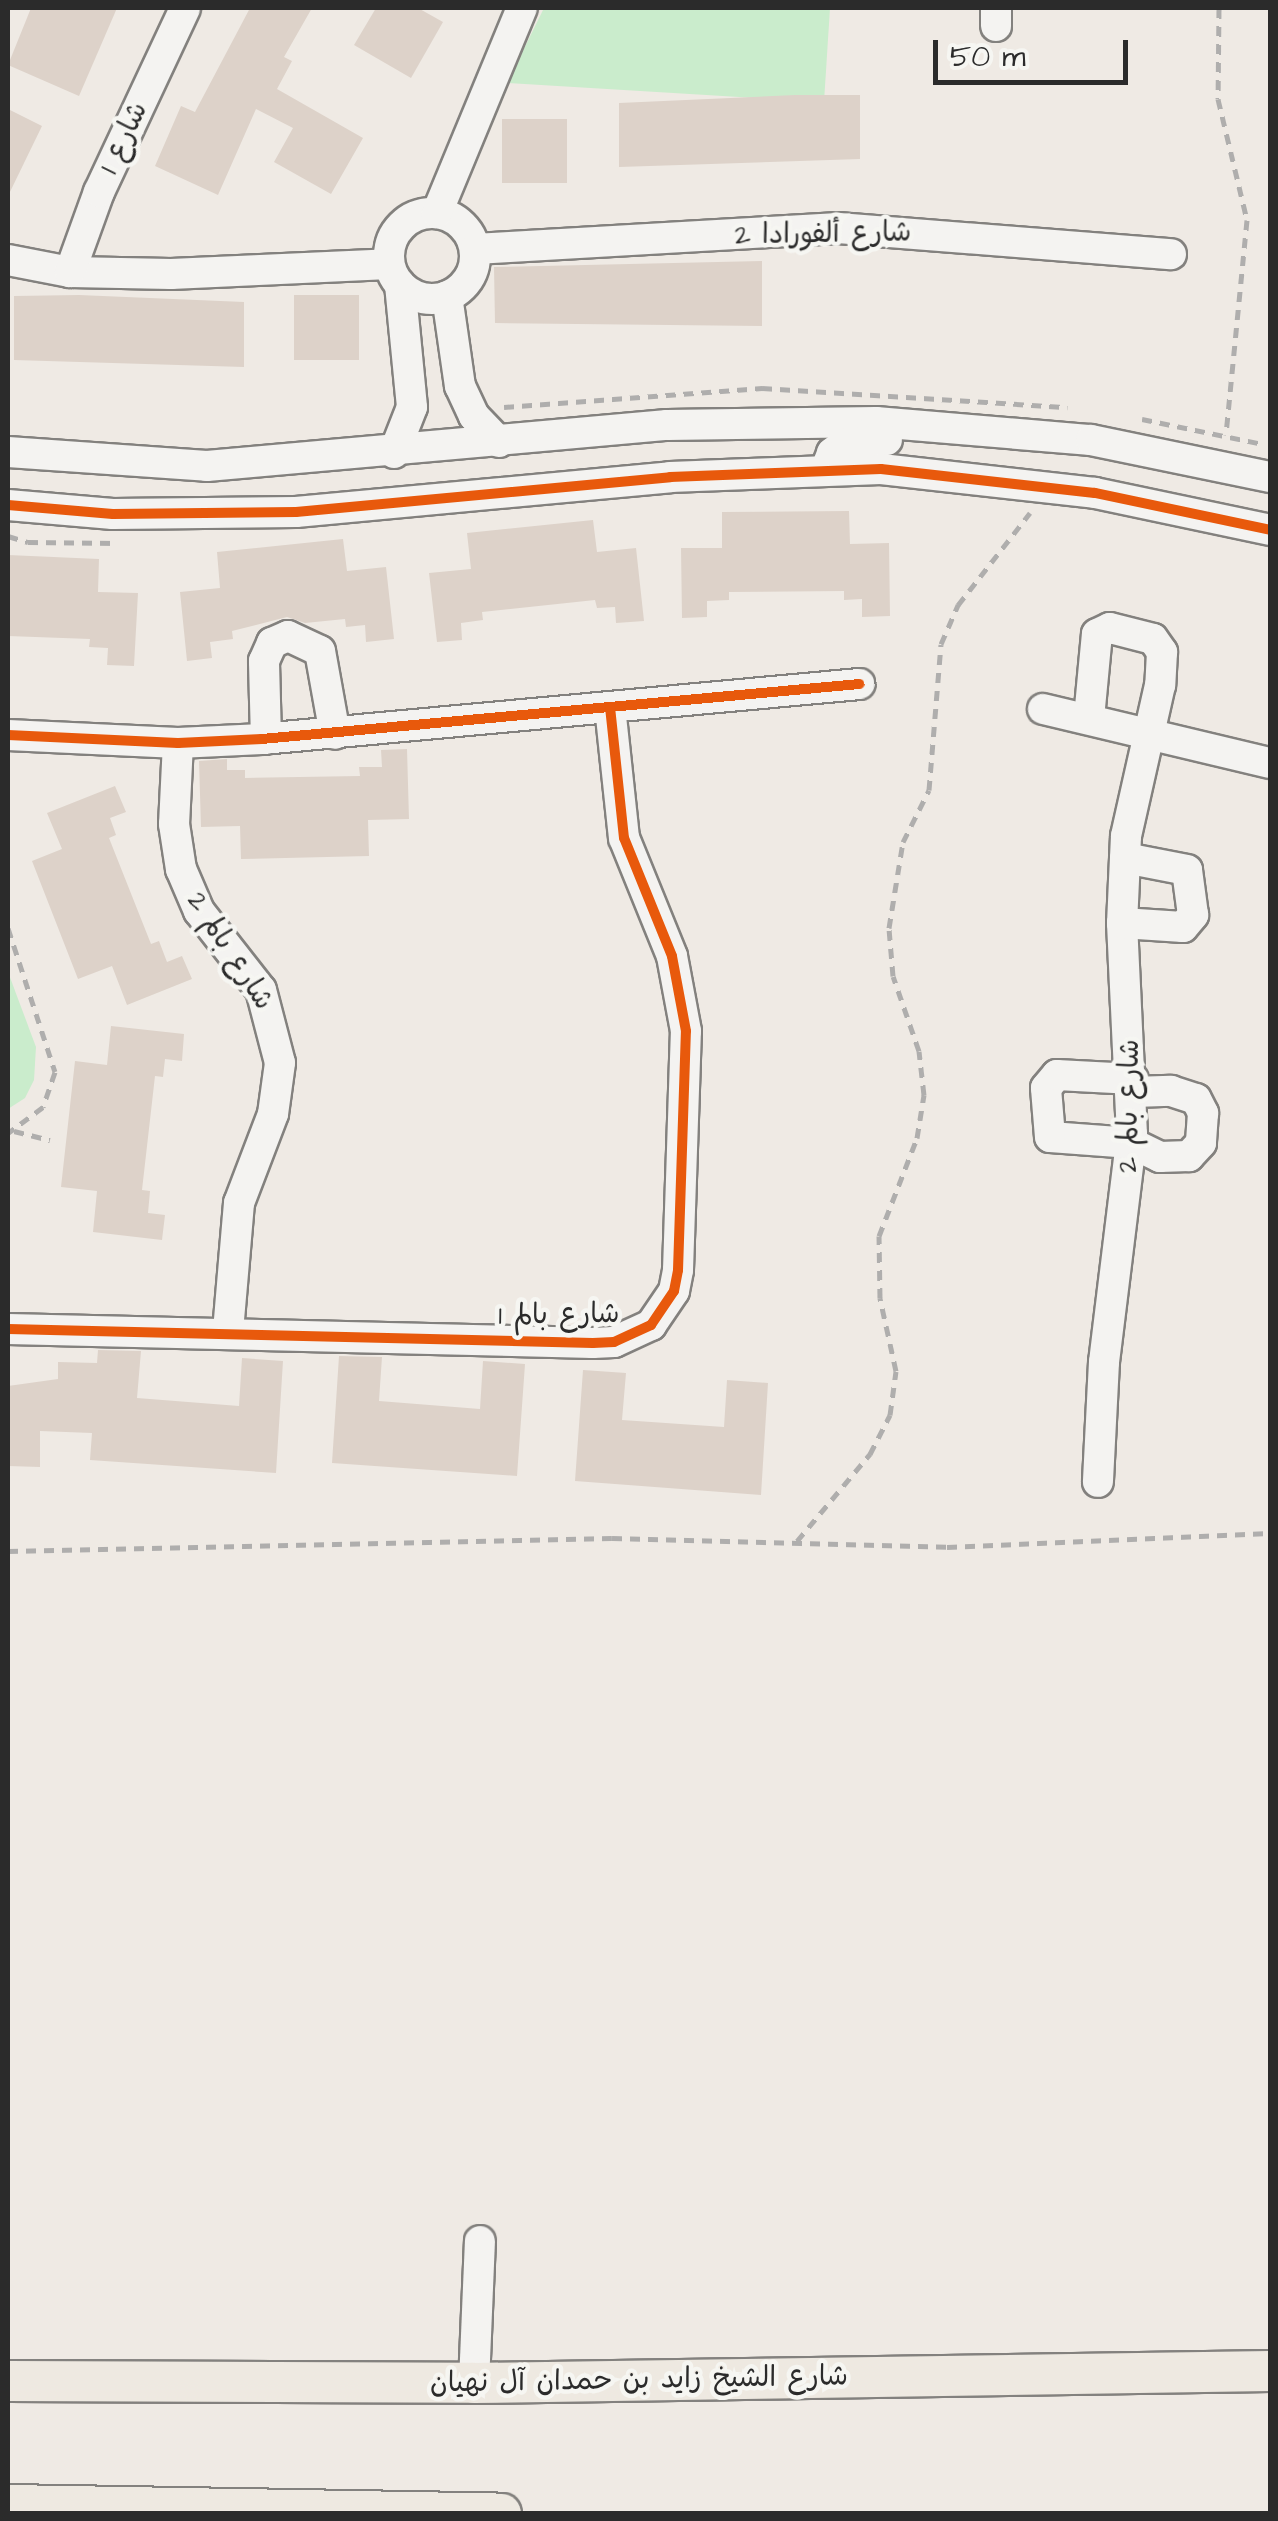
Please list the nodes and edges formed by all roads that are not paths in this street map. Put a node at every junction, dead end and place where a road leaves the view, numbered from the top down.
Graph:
1 (185, 8) edge
2 (522, 8) edge
3 (437, 212) junction
4 (475, 249) junction
5 (1171, 254) dead end
6 (8, 260) edge
7 (70, 272) junction
8 (394, 274) junction
9 (447, 296) junction
10 (460, 386) junction
11 (412, 396) junction
12 (924, 424) junction
13 (500, 442) junction
14 (8, 452) edge
15 (394, 453) junction
16 (826, 469) junction
17 (1270, 477) edge
18 (8, 505) edge
19 (1270, 530) edge
20 (858, 684) dead end
21 (610, 708) junction
22 (1043, 709) dead end
23 (1089, 718) junction
24 (1147, 730) junction
25 (335, 734) junction
26 (8, 735) edge
27 (266, 739) junction
28 (178, 744) junction
29 (1270, 763) edge
30 (1125, 858) junction
31 (1122, 922) junction
32 (1133, 1085) junction
33 (1131, 1142) junction
34 (8, 1330) edge
35 (228, 1332) junction
36 (1098, 1482) dead end
37 (480, 2241) dead end
38 (1270, 2371) edge
39 (8, 2381) edge
40 (474, 2383) junction
41 (222, 2504) junction
42 (8, 2505) edge
43 (143, 2514) edge
44 (501, 2514) edge

1 - 7 street, شارع 1
2 - 3 street
3 - 4 street
3 - 8 street
4 - 5 street, شارع ألفورادا 2
4 - 9 street
6 - 7 street
7 - 8 street
8 - 9 street
8 - 11 street
9 - 10 street
10 - 11 street
10 - 13 street
11 - 15 street
12 - 13 street
12 - 16 street
12 - 17 street
13 - 15 street
14 - 15 street
16 - 18 street
16 - 19 street
20 - 21 street
21 - 25 street
21 - 35 street, شارع بالم 1
22 - 23 street
23 - 24 street
23 - 24 street, شارع بالم 2
24 - 29 street
24 - 30 street, شارع بالم 2
25 - 27 street
25 - 27 street
26 - 28 street
27 - 28 street
28 - 35 street, شارع بالم 2
30 - 31 street, شارع بالم 2
30 - 31 street
31 - 32 street, شارع بالم 2
32 - 33 street, شارع بالم 2
32 - 33 street
32 - 33 street
33 - 36 street, شارع بالم 2
34 - 35 street, شارع بالم 1
37 - 40 street
38 - 40 main road, شارع الشيخ زايد بن حمدان آل نهيان
39 - 40 main road, شارع الشيخ زايد بن حمدان آل نهيان
41 - 42 main road
41 - 43 main road
41 - 44 main road

